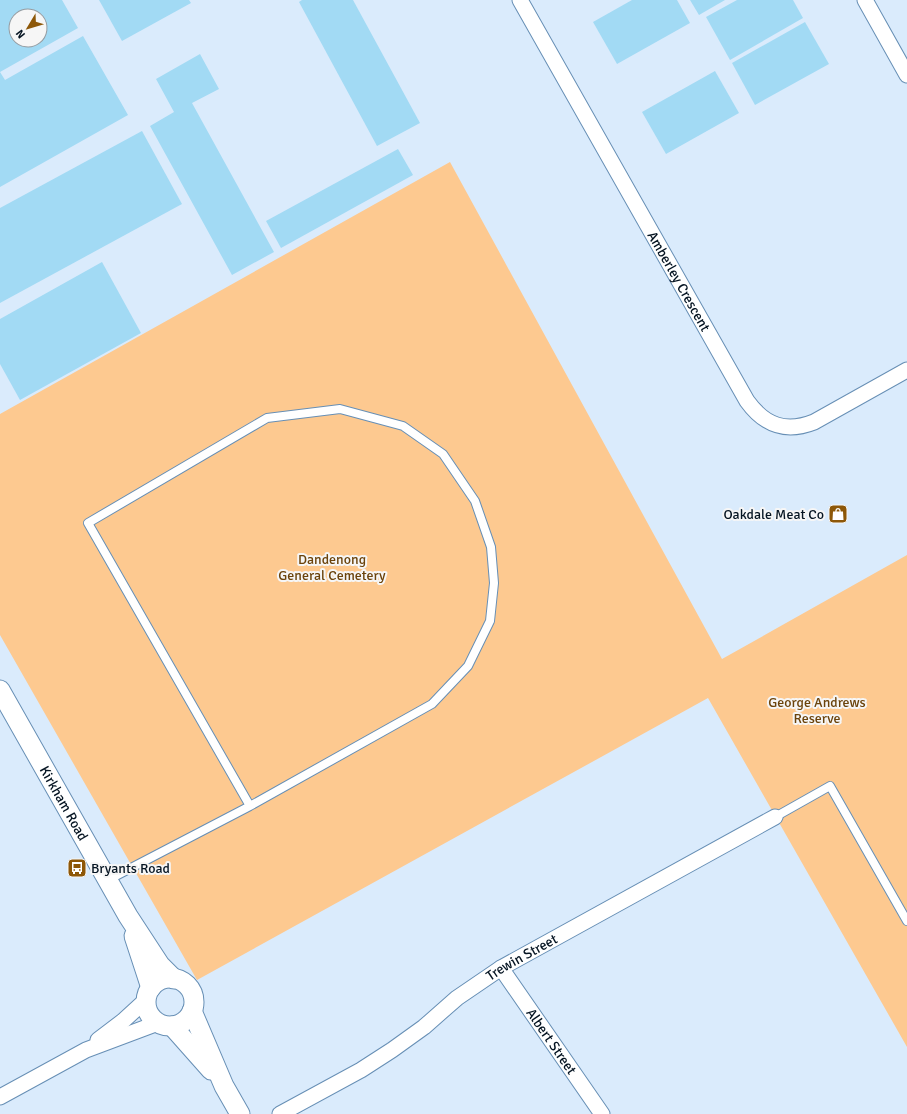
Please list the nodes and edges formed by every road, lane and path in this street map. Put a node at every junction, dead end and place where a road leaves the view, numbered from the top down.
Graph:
1 (520, 0) edge
2 (865, 0) edge
3 (907, 75) edge
4 (907, 370) edge
5 (0, 690) edge
6 (250, 806) junction
7 (775, 817) joint
8 (108, 880) junction
9 (128, 916) junction
10 (907, 921) edge
11 (501, 968) junction
12 (174, 979) junction
13 (149, 993) junction
14 (192, 1011) junction
15 (165, 1025) junction
16 (86, 1050) junction
17 (224, 1086) junction
18 (0, 1097) edge
19 (240, 1114) edge
20 (280, 1114) edge
21 (602, 1114) edge

1 - 4 street, Amberley Crescent
2 - 3 street
5 - 8 street, Kirkham Road
6 - 6 lane
6 - 8 lane
7 - 10 lane
7 - 11 street, Trewin Street
8 - 9 street, Kirkham Road
9 - 12 street, Kirkham Road
9 - 13 street, Kirkham Road
11 - 20 street, Trewin Street
11 - 21 street, Albert Street
12 - 13 street
12 - 14 street
13 - 15 street
13 - 16 street
14 - 15 street
14 - 17 street
15 - 16 street
15 - 17 street
16 - 18 street
17 - 19 street

